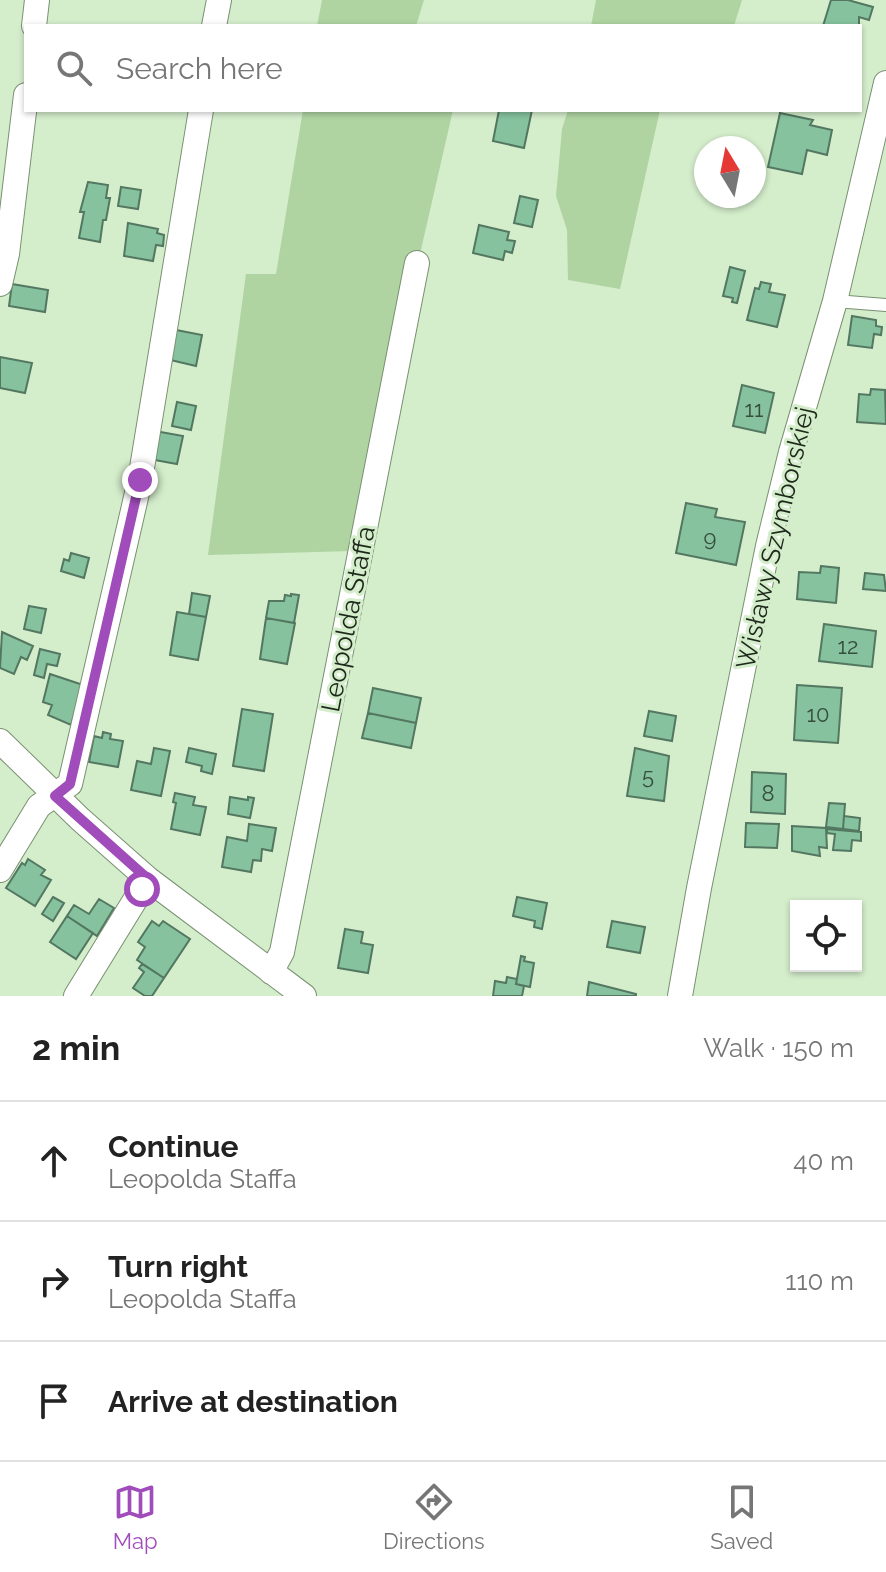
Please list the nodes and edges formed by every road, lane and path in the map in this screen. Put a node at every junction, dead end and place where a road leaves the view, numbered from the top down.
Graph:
1 (37, 0) edge
2 (219, 0) edge
3 (34, 24) edge
4 (214, 24) edge
5 (886, 83) edge
6 (24, 112) edge
7 (201, 112) edge
8 (417, 263) dead end
9 (0, 284) edge
10 (835, 301) junction
11 (886, 305) edge
12 (0, 741) edge
13 (55, 796) junction
14 (0, 870) edge
15 (148, 879) junction
16 (286, 988) edge
17 (76, 996) edge
18 (680, 996) edge

1 - 3 street
2 - 4 street
5 - 10 street, Wisławy Szymborskiej
6 - 9 street
7 - 13 street
8 - 16 street, Leopolda Staffa
10 - 11 lane
10 - 18 street, Wisławy Szymborskiej
12 - 13 street, Leopolda Staffa
13 - 14 street
13 - 15 street, Leopolda Staffa
15 - 16 street, Leopolda Staffa
15 - 17 street

